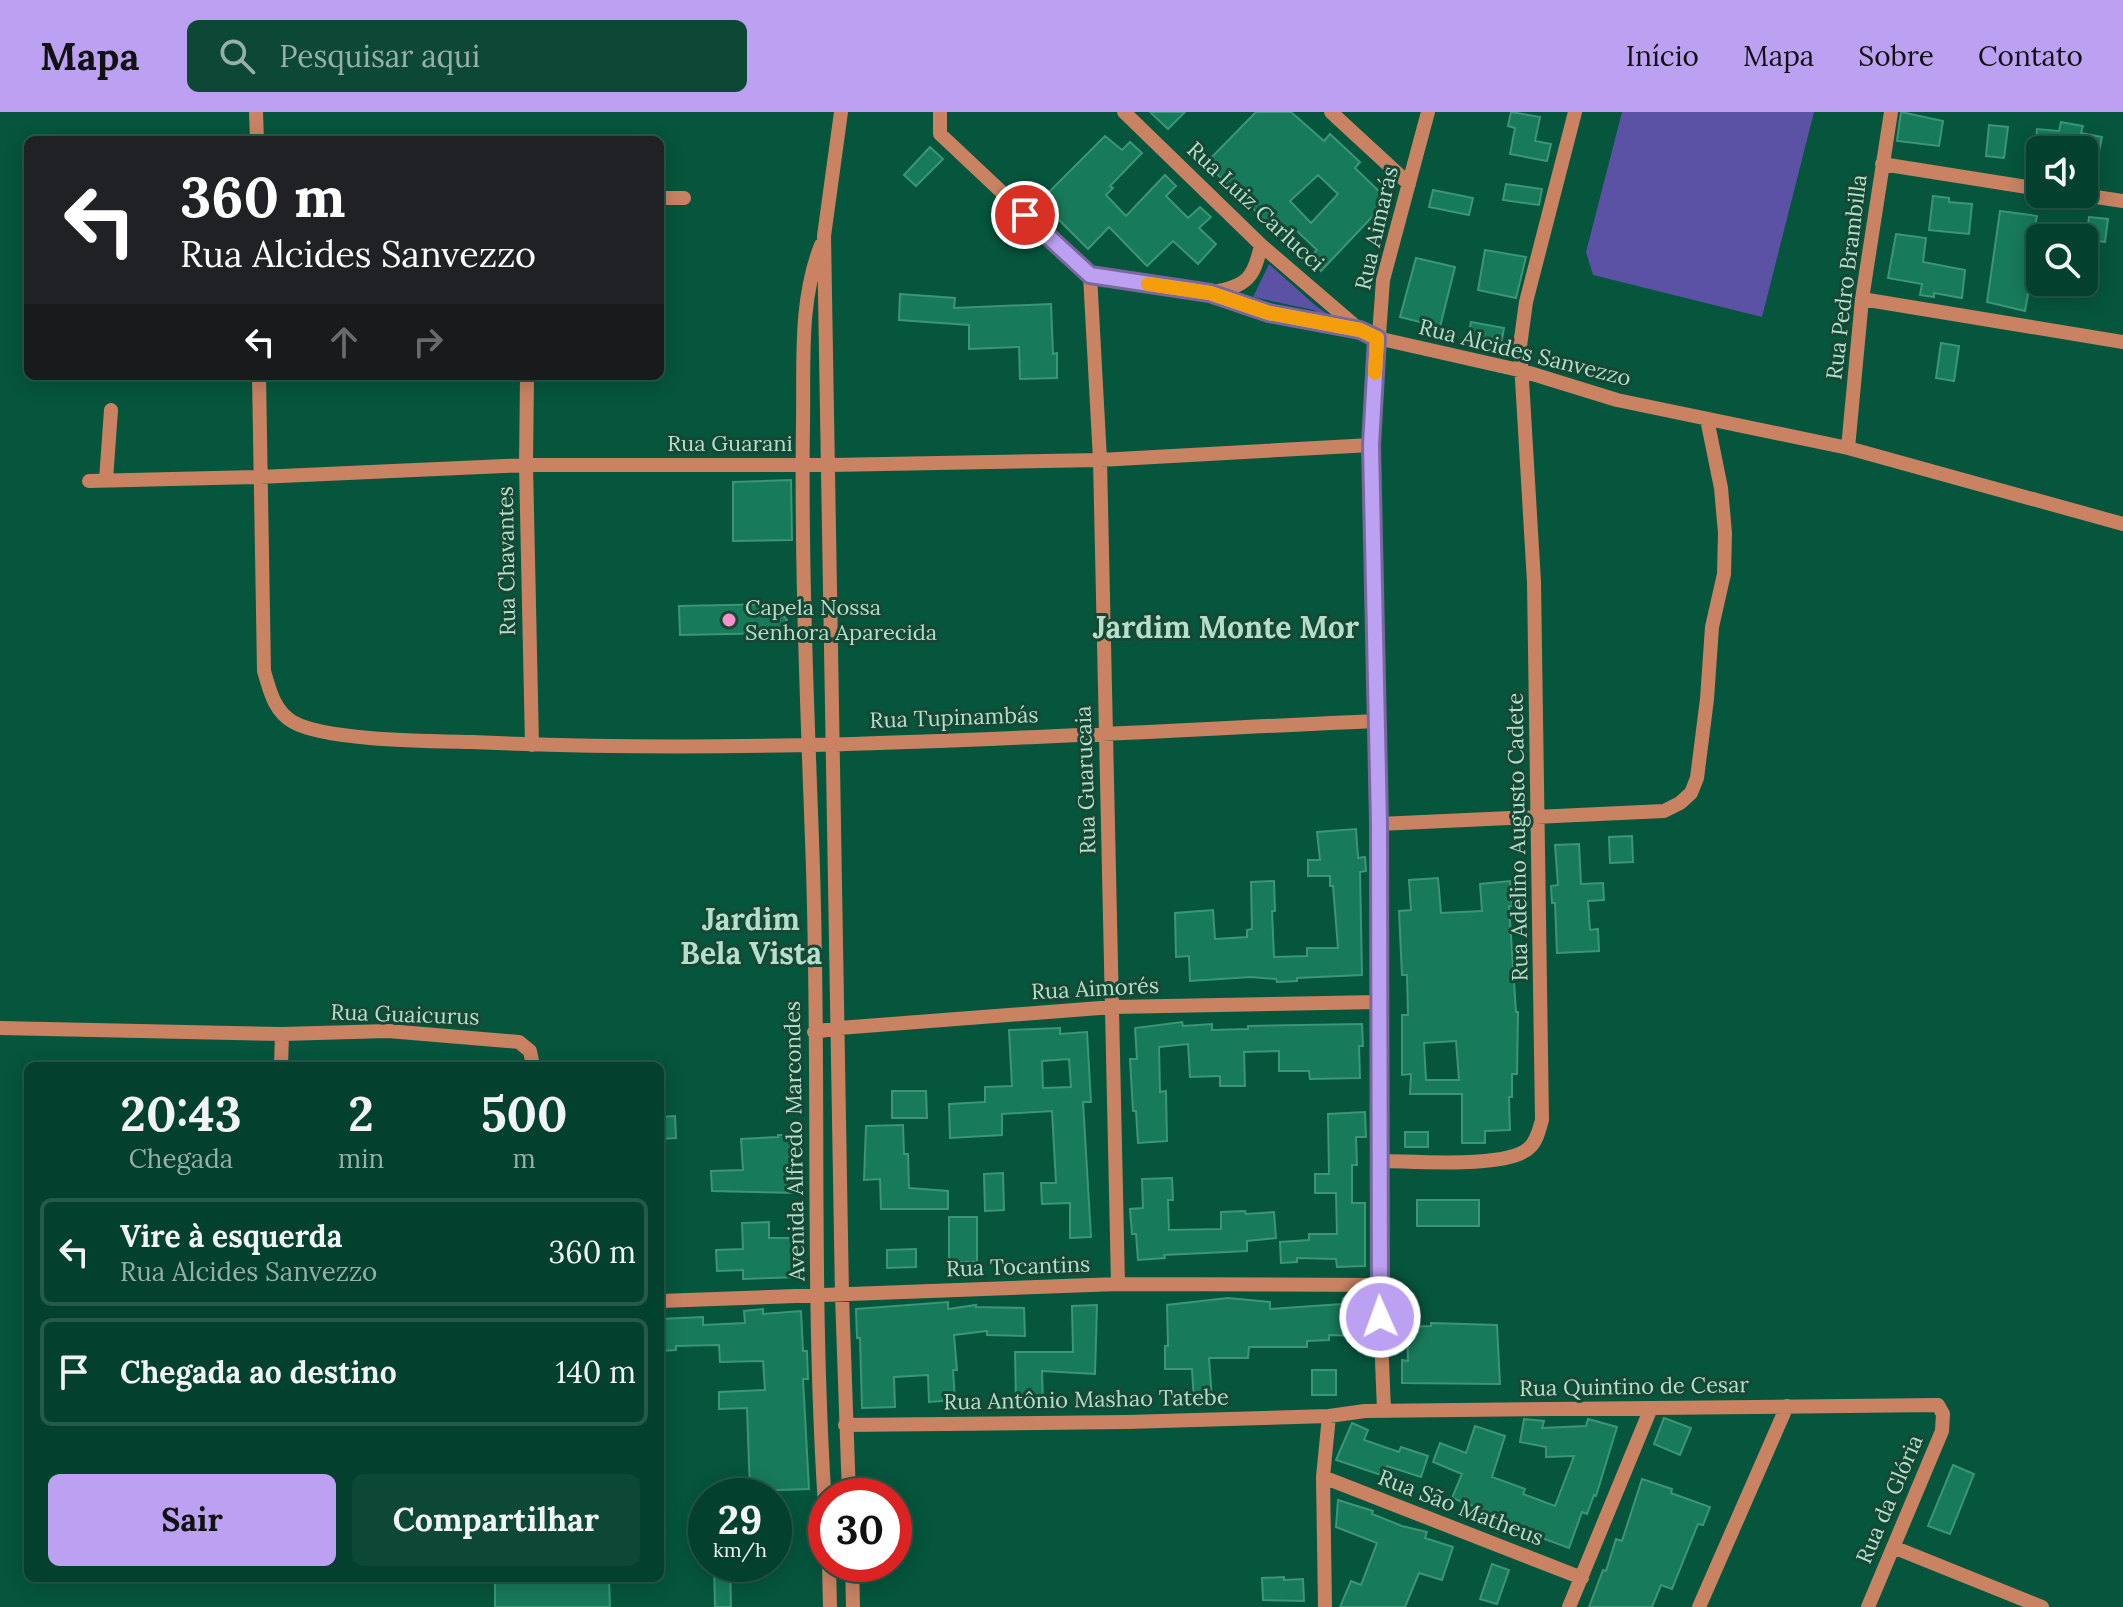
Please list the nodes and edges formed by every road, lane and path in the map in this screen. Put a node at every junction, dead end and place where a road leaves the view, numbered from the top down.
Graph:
1 (256, 112) edge
2 (841, 112) edge
3 (940, 112) edge
4 (1124, 112) edge
5 (1331, 112) edge
6 (1428, 112) edge
7 (1575, 112) edge
8 (1891, 112) edge
9 (257, 136) edge
10 (1882, 164) junction
11 (1409, 184) junction
12 (2026, 187) edge
13 (2098, 197) edge
14 (664, 198) edge
15 (684, 198) dead end
16 (2123, 201) edge
17 (824, 236) junction
18 (1261, 245) junction
19 (1090, 275) junction
20 (1210, 293) junction
21 (1862, 299) junction
22 (1360, 330) junction
23 (1377, 338) junction
24 (2123, 342) edge
25 (1523, 371) junction
26 (259, 380) edge
27 (527, 380) edge
28 (111, 410) dead end
29 (1707, 419) junction
30 (1371, 445) junction
31 (1848, 448) junction
32 (1100, 460) junction
33 (526, 465) junction
34 (803, 465) junction
35 (830, 465) junction
36 (259, 477) junction
37 (106, 480) junction
38 (89, 481) dead end
39 (2123, 524) edge
40 (1377, 721) junction
41 (1105, 733) junction
42 (834, 743) junction
43 (808, 744) junction
44 (532, 745) junction
45 (1539, 817) junction
46 (1379, 824) junction
47 (1379, 1002) junction
48 (1113, 1007) junction
49 (0, 1028) edge
50 (839, 1028) junction
51 (814, 1032) junction
52 (282, 1034) junction
53 (281, 1062) edge
54 (533, 1062) edge
55 (1381, 1161) junction
56 (1118, 1284) junction
57 (1379, 1285) junction
58 (842, 1296) junction
59 (818, 1297) junction
60 (664, 1301) edge
61 (1787, 1406) junction
62 (1940, 1406) joint
63 (1651, 1408) junction
64 (1384, 1411) junction
65 (1329, 1416) junction
66 (845, 1425) junction
67 (1323, 1477) junction
68 (824, 1478) edge
69 (848, 1478) edge
70 (1893, 1547) junction
71 (1582, 1578) junction
72 (829, 1582) edge
73 (852, 1582) edge
74 (830, 1607) edge
75 (853, 1607) edge
76 (1325, 1607) edge
77 (1569, 1607) edge
78 (1699, 1607) edge
79 (1868, 1607) edge
80 (2042, 1607) edge

1 - 9 street
2 - 17 street, Avenida Alfredo Marcondes
3 - 19 street
4 - 18 street, Rua Luiz Carlucci
5 - 11 street
6 - 11 street, Rua Aimarás
7 - 25 street, Rua Adelino Augusto Cadete
8 - 10 street, Rua Pedro Brambilla
10 - 12 street
10 - 21 street, Rua Pedro Brambilla
11 - 23 street, Rua Aimarás
13 - 16 street
14 - 15 street
17 - 34 street, Avenida Alfredo Marcondes
17 - 35 street, Avenida Alfredo Marcondes
18 - 20 street
18 - 22 street, Rua Luiz Carlucci
19 - 20 street, Rua Alcides Sanvezzo
19 - 32 street, Rua Guarucaia
20 - 22 street, Rua Alcides Sanvezzo
21 - 24 street
21 - 31 street, Rua Pedro Brambilla
22 - 23 street, Rua Alcides Sanvezzo
23 - 25 street, Rua Alcides Sanvezzo
23 - 30 street, Rua Aimarás
25 - 29 street, Rua Alcides Sanvezzo
25 - 45 street, Rua Adelino Augusto Cadete
26 - 36 street
27 - 33 street, Rua Chavantes
28 - 37 street
29 - 31 street, Rua Alcides Sanvezzo
29 - 45 street
30 - 32 street, Rua Guarani
30 - 40 street, Rua Aimarás
31 - 39 street, Rua Alcides Sanvezzo
32 - 35 street, Rua Guarani
32 - 41 street, Rua Guarucaia
33 - 34 street, Rua Guarani
33 - 36 street, Rua Guarani
33 - 44 street, Rua Chavantes
34 - 35 street, Rua Guarani
34 - 43 street, Avenida Alfredo Marcondes
35 - 42 street, Avenida Alfredo Marcondes
36 - 37 street, Rua Guarani
36 - 44 street, Rua Tupinambás
37 - 38 street, Rua Guarani
40 - 41 street, Rua Tupinambás
40 - 46 street, Rua Aimarás
41 - 42 street, Rua Tupinambás
41 - 48 street, Rua Guarucaia
42 - 43 street, Rua Tupinambás
42 - 50 street, Avenida Alfredo Marcondes
43 - 44 street, Rua Tupinambás
43 - 51 street, Avenida Alfredo Marcondes
45 - 46 street
45 - 55 street, Rua Adelino Augusto Cadete
46 - 47 street, Rua Aimarás
47 - 48 street, Rua Aimorés
47 - 55 street, Rua Aimarás
48 - 50 street, Rua Aimorés
48 - 56 street, Rua Guarucaia
49 - 52 street, Rua Guaicurus
50 - 51 street, Rua Aimorés
50 - 58 street, Avenida Alfredo Marcondes
51 - 59 street, Avenida Alfredo Marcondes
52 - 53 street
52 - 54 street, Rua Guaicurus
55 - 57 street, Rua Aimarás
56 - 57 street, Rua Tocantins
56 - 58 street, Rua Tocantins
57 - 64 street, Rua Aimarás
58 - 59 street, Rua Tocantins
58 - 66 street, Avenida Alfredo Marcondes
59 - 60 street, Rua Tocantins
59 - 68 street, Avenida Alfredo Marcondes
61 - 62 street, Rua Quintino de Cesar
61 - 63 street, Rua Quintino de Cesar
61 - 78 street
62 - 70 street, Rua da Glória
63 - 64 street, Rua Quintino de Cesar
63 - 71 street
64 - 65 street, Rua Quintino de Cesar
65 - 66 street, Rua Antônio Mashao Tatebe
65 - 67 street
66 - 69 street, Avenida Alfredo Marcondes
67 - 71 street, Rua São Matheus
67 - 76 street
70 - 79 street, Rua da Glória
70 - 80 street
71 - 77 street
72 - 74 street
73 - 75 street

